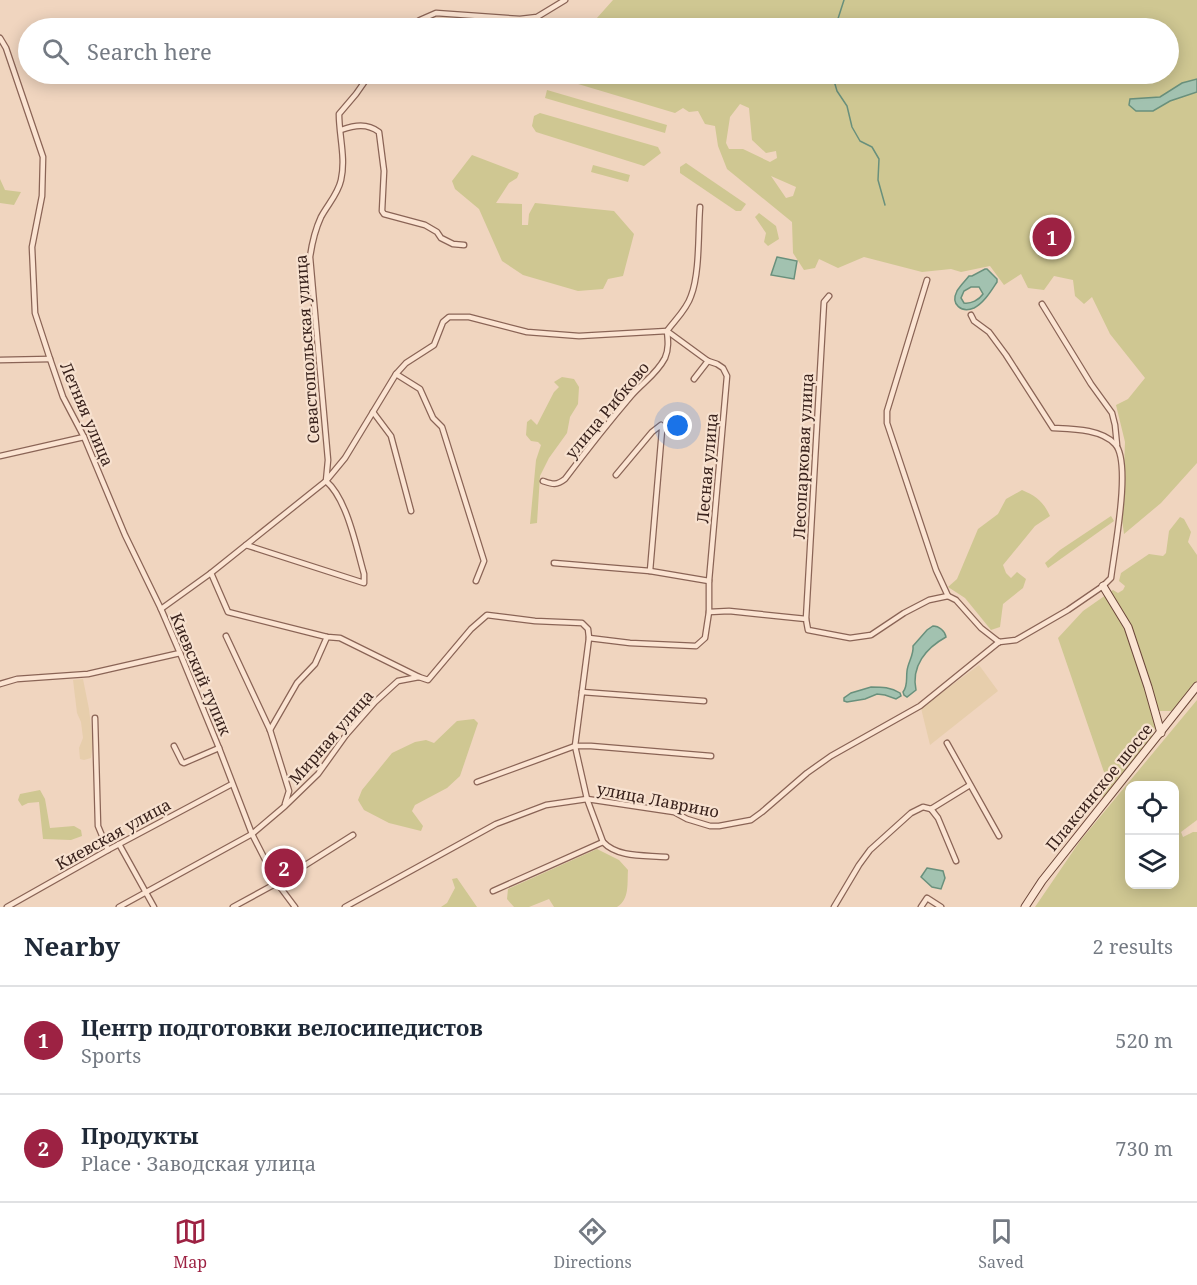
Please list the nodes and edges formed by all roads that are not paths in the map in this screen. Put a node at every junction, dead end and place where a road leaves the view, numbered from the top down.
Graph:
1 (565, 0) edge
2 (425, 18) edge
3 (506, 18) edge
4 (528, 18) edge
5 (0, 38) edge
6 (18, 83) edge
7 (18, 84) edge
8 (363, 84) edge
9 (341, 130) junction
10 (700, 207) dead end
11 (464, 245) dead end
12 (927, 280) dead end
13 (829, 296) dead end
14 (1042, 304) dead end
15 (970, 315) dead end
16 (667, 331) junction
17 (50, 359) junction
18 (0, 360) edge
19 (708, 361) junction
20 (396, 374) junction
21 (694, 379) dead end
22 (373, 412) junction
23 (84, 436) junction
24 (1117, 446) junction
25 (0, 456) edge
26 (616, 475) dead end
27 (326, 481) junction
28 (543, 481) dead end
29 (411, 511) dead end
30 (246, 545) junction
31 (554, 563) dead end
32 (650, 571) junction
33 (211, 573) junction
34 (476, 581) dead end
35 (709, 581) junction
36 (1103, 586) junction
37 (948, 596) junction
38 (160, 607) junction
39 (710, 612) junction
40 (806, 619) junction
41 (226, 636) dead end
42 (327, 637) junction
43 (589, 638) junction
44 (999, 642) junction
45 (180, 653) junction
46 (419, 677) junction
47 (0, 684) edge
48 (1197, 686) edge
49 (582, 692) junction
50 (705, 701) dead end
51 (95, 718) dead end
52 (270, 730) junction
53 (1161, 733) junction
54 (947, 743) dead end
55 (174, 746) dead end
56 (575, 746) junction
57 (219, 748) junction
58 (711, 756) dead end
59 (477, 782) dead end
60 (232, 783) junction
61 (970, 784) junction
62 (587, 799) junction
63 (285, 806) junction
64 (932, 809) junction
65 (252, 834) junction
66 (353, 835) dead end
67 (999, 836) dead end
68 (603, 842) junction
69 (118, 844) junction
70 (108, 850) junction
71 (666, 856) dead end
72 (956, 861) dead end
73 (277, 883) junction
74 (494, 891) dead end
75 (146, 892) junction
76 (7, 907) edge
77 (119, 907) edge
78 (153, 907) edge
79 (233, 907) edge
80 (295, 907) edge
81 (345, 907) edge
82 (834, 907) edge
83 (921, 907) edge
84 (941, 907) edge
85 (1025, 907) edge

1 - 4 street
2 - 3 street
5 - 6 street, Летняя улица
7 - 17 street, Летняя улица
8 - 9 street, Севастопольская улица
9 - 11 street
9 - 27 street, Севастопольская улица
10 - 16 street
12 - 37 street
13 - 40 street, Лесопарковая улица
14 - 24 street
15 - 24 street
16 - 19 street, Лесная улица
16 - 20 street
16 - 28 street, улица Рибково
17 - 18 street
17 - 23 street, Летняя улица
19 - 21 street
19 - 35 street, Лесная улица
20 - 22 street
20 - 34 street
22 - 27 street
22 - 29 street
23 - 25 street
23 - 38 street, Летняя улица
24 - 36 street
26 - 32 street
27 - 30 street
27 - 30 street
30 - 33 street
31 - 32 street
32 - 35 street
33 - 38 street
33 - 42 street
35 - 39 street, Лесная улица
36 - 44 street
36 - 53 main road
37 - 40 street
37 - 44 street
38 - 45 street, Киевский тупик
39 - 40 street
39 - 43 street, Лесная улица
41 - 52 street
42 - 46 street
42 - 52 street
43 - 46 street, Мирная улица
43 - 49 street
44 - 62 street, улица Лаврино
45 - 47 street
45 - 57 street, Киевский тупик
46 - 63 street, Мирная улица
48 - 53 main road, Плаксинское шоссе
49 - 50 street
49 - 56 street
51 - 70 street
52 - 63 street
53 - 85 main road, Плаксинское шоссе
54 - 61 street
55 - 57 street, Киевский тупик
56 - 58 street
56 - 59 street
56 - 62 street
57 - 60 street, Киевский тупик
60 - 65 street, Киевский тупик
60 - 69 street, Киевская улица
61 - 64 street
61 - 67 street
62 - 68 street
62 - 81 street, улица Лаврино
63 - 65 street, Мирная улица
64 - 72 street
64 - 82 street
65 - 73 street, Киевский тупик
65 - 75 street, Мирная улица
66 - 73 street
68 - 71 street
68 - 74 street
69 - 70 street, Киевская улица
69 - 75 street
70 - 76 street, Киевская улица
73 - 79 street
73 - 80 street, Киевский тупик
75 - 77 street, Мирная улица
75 - 78 street
83 - 84 street

